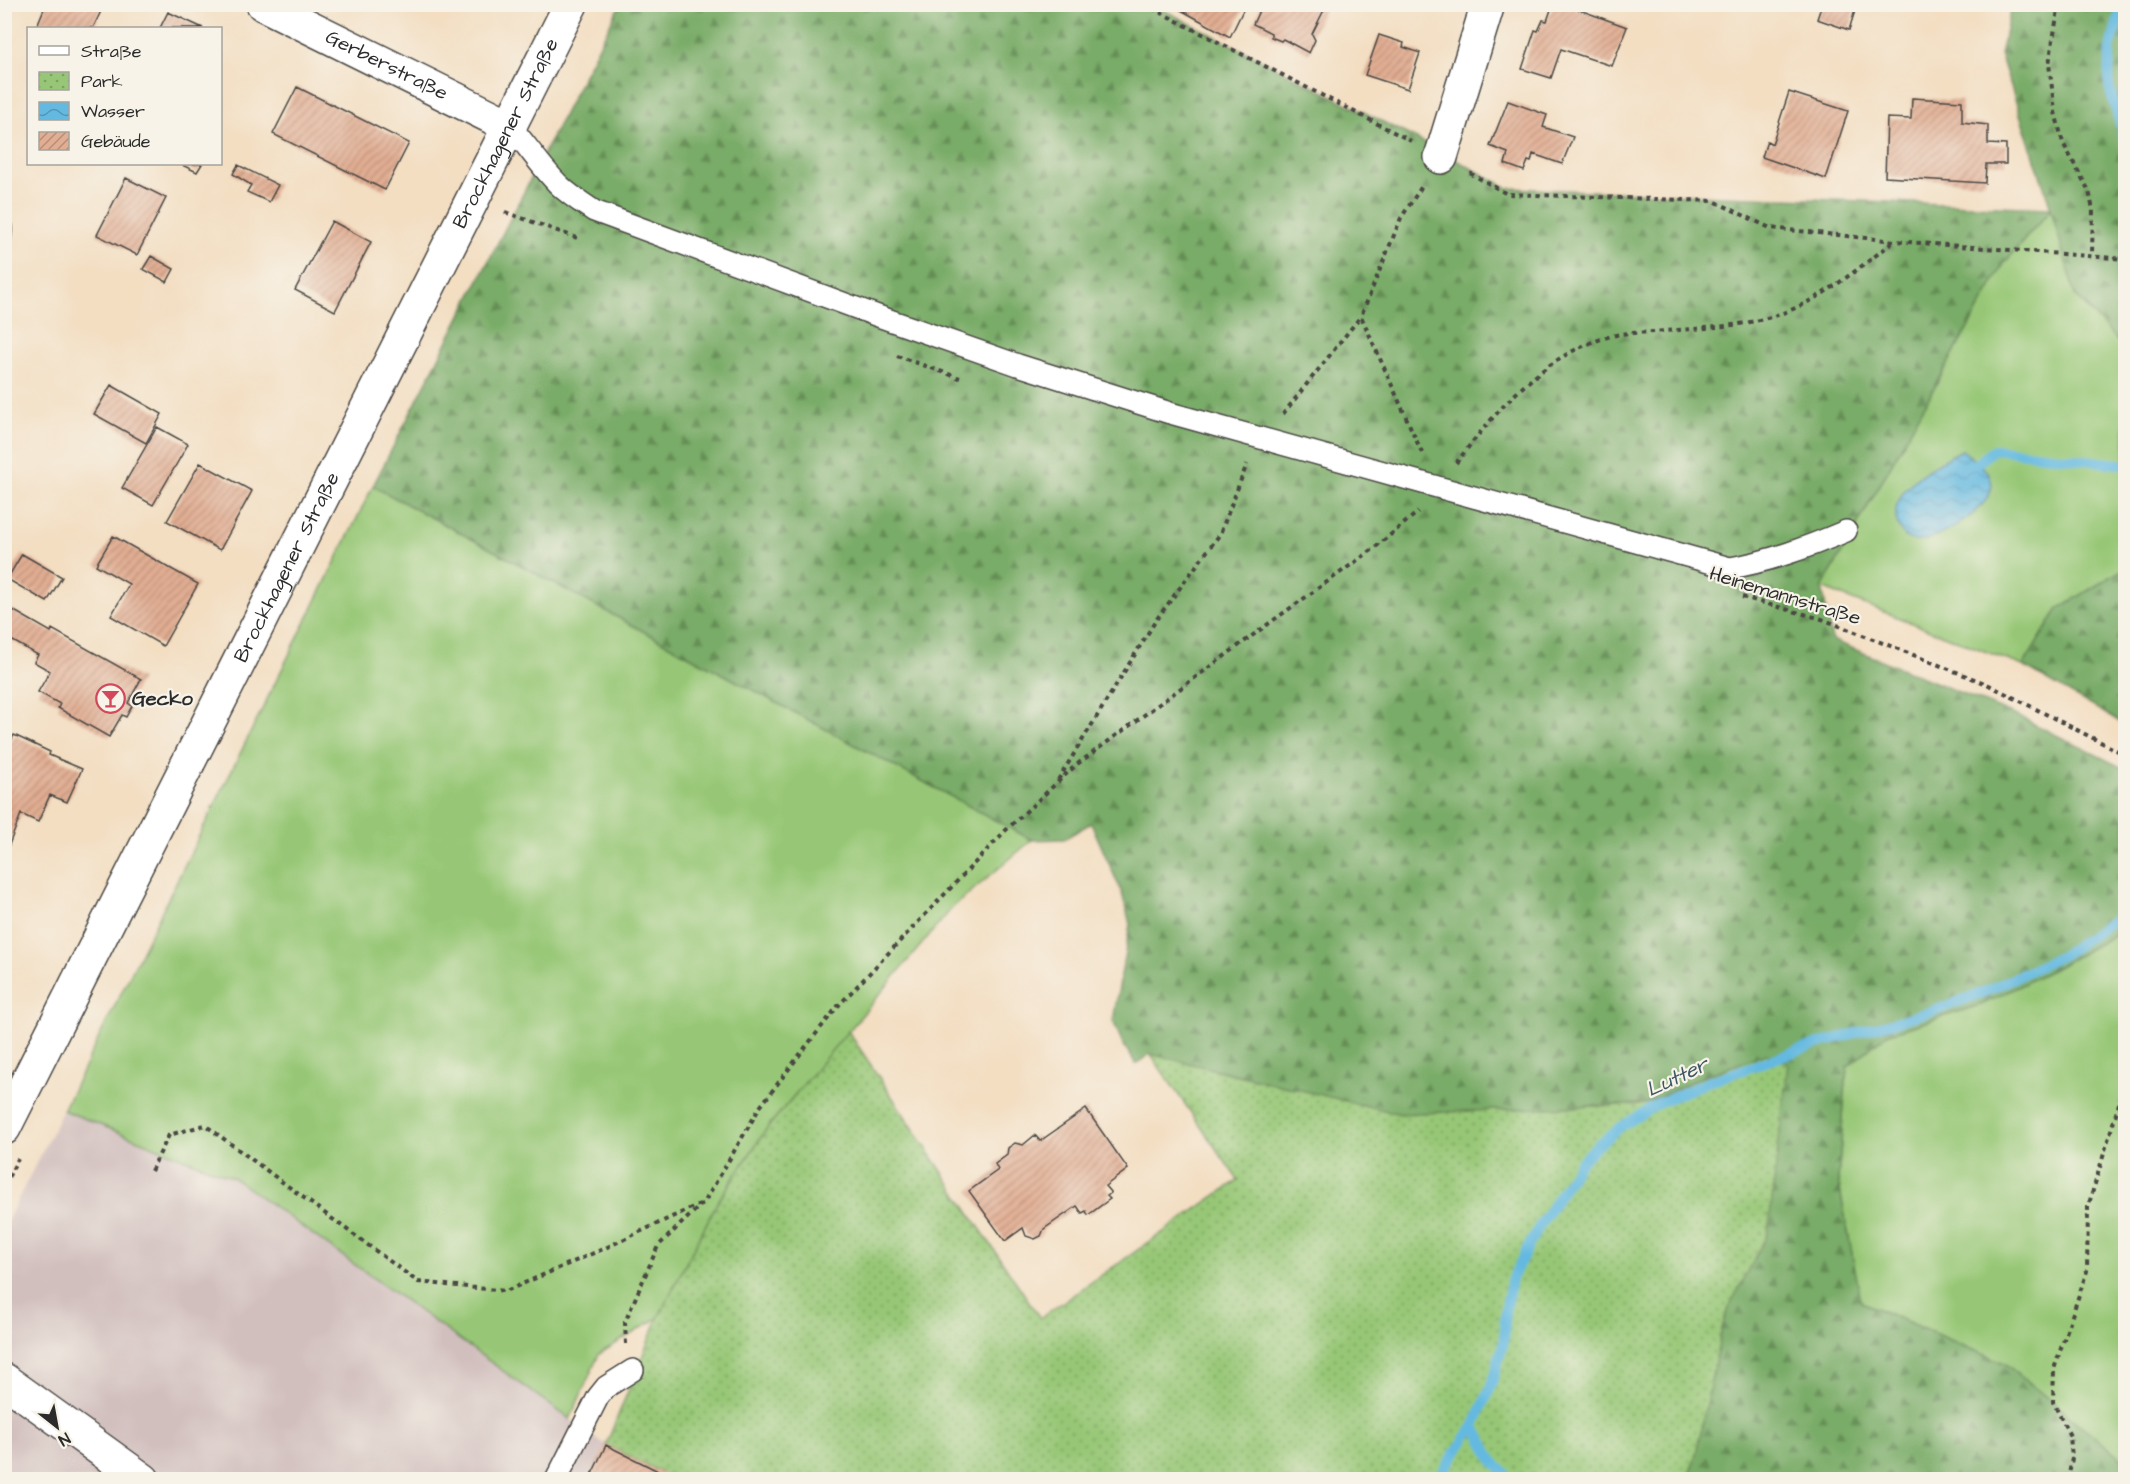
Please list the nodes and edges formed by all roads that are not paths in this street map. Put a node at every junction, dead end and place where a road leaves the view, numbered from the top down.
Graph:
1 (263, 4) edge
2 (571, 4) edge
3 (1488, 4) edge
4 (510, 126) junction
5 (1441, 157) road end
6 (1846, 531) dead end
7 (4, 1128) edge
8 (633, 1370) road end
9 (4, 1380) edge
10 (143, 1479) edge
11 (556, 1479) edge

1 - 4 main road, Gerberstraße
2 - 4 main road, Brockhagener Straße
3 - 5 main road
4 - 6 lane
4 - 7 main road, Brockhagener Straße
8 - 11 lane
9 - 10 main road

